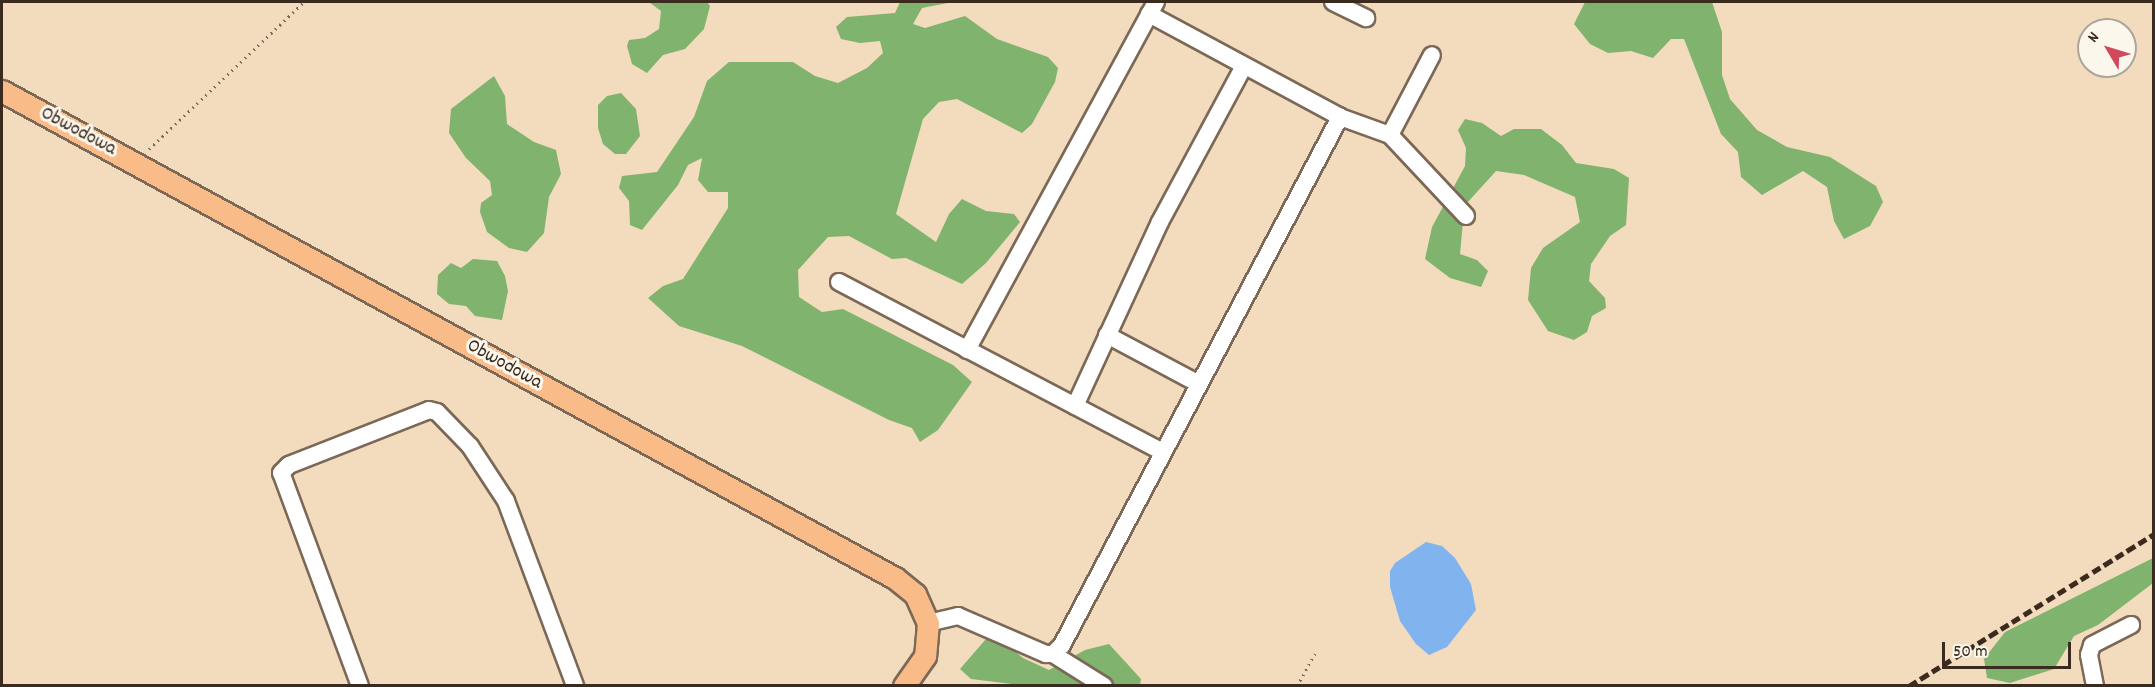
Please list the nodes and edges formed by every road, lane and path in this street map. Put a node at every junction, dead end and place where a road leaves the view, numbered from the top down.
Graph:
1 (304, 2) edge
2 (1333, 2) edge
3 (1153, 8) edge
4 (1366, 18) dead end
5 (1432, 55) dead end
6 (1244, 66) junction
7 (2, 91) edge
8 (1341, 117) junction
9 (1390, 135) junction
10 (135, 164) junction
11 (1466, 216) dead end
12 (839, 282) dead end
13 (1107, 335) junction
14 (967, 350) junction
15 (1199, 384) junction
16 (1076, 406) junction
17 (1163, 452) junction
18 (928, 622) junction
19 (2131, 626) dead end
20 (1053, 654) junction
21 (1316, 654) dead end
22 (360, 686) edge
23 (575, 686) edge
24 (904, 686) edge
25 (1104, 686) edge
26 (1297, 686) edge
27 (2095, 686) edge

1 - 10 path
2 - 4 lane
3 - 6 lane
3 - 14 lane
5 - 9 lane
6 - 8 lane
6 - 13 lane
7 - 10 main road, Obwodowa
8 - 9 lane
8 - 15 lane
9 - 11 lane
10 - 18 main road, Obwodowa
12 - 14 lane
13 - 15 lane
13 - 16 lane
14 - 16 lane
15 - 17 lane
16 - 17 lane
17 - 20 lane
18 - 20 lane
18 - 24 main road, Obwodowa
19 - 27 lane
20 - 25 lane
21 - 26 path
22 - 23 lane

